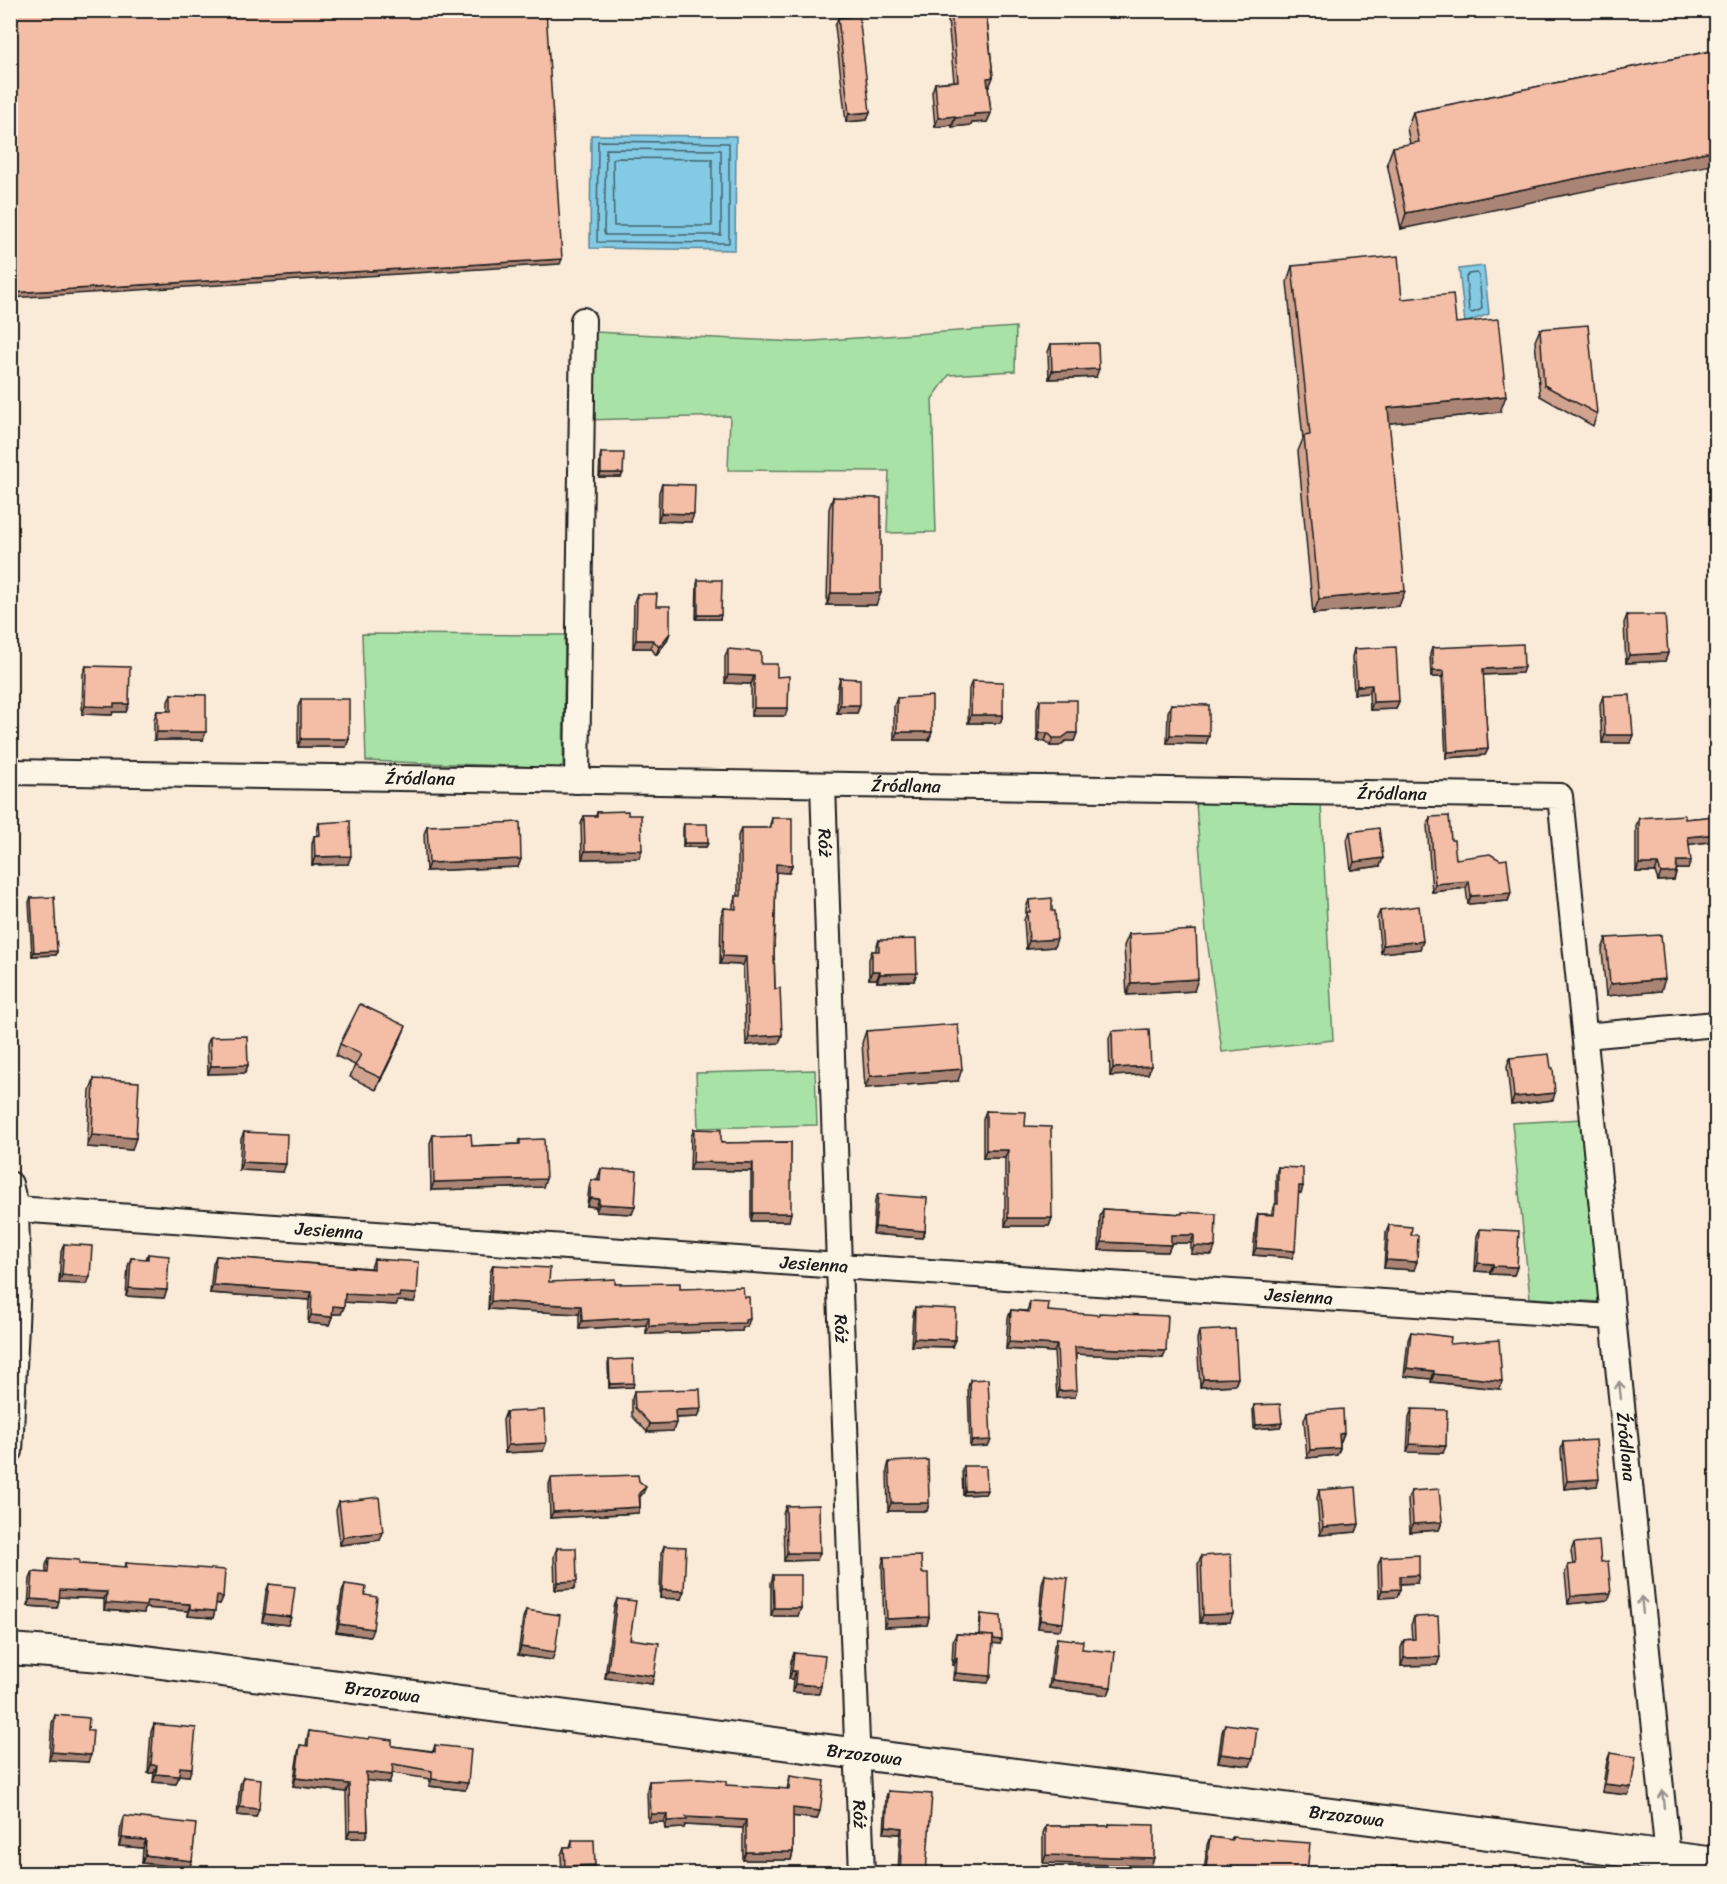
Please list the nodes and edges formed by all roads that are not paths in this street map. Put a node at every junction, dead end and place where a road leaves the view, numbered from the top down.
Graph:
1 (583, 320) dead end
2 (10, 772) edge
3 (577, 781) junction
4 (823, 785) junction
5 (1716, 1024) edge
6 (1585, 1036) junction
7 (10, 1184) edge
8 (16, 1209) junction
9 (839, 1266) junction
10 (1612, 1317) junction
11 (10, 1451) edge
12 (10, 1649) edge
13 (859, 1754) junction
14 (1668, 1857) junction
15 (1716, 1863) edge
16 (862, 1874) edge

1 - 3 street
2 - 3 street, Źródlana
3 - 4 street, Źródlana
4 - 6 street, Źródlana
4 - 9 street, Róż
5 - 6 street
6 - 10 street, Źródlana
7 - 8 street
8 - 9 street, Jesienna
8 - 11 street
9 - 10 street, Jesienna
9 - 13 street, Róż
14 -> 10 street, Źródlana
12 - 13 street, Brzozowa
13 - 14 street, Brzozowa
13 - 16 street, Róż
14 - 15 street, Brzozowa

